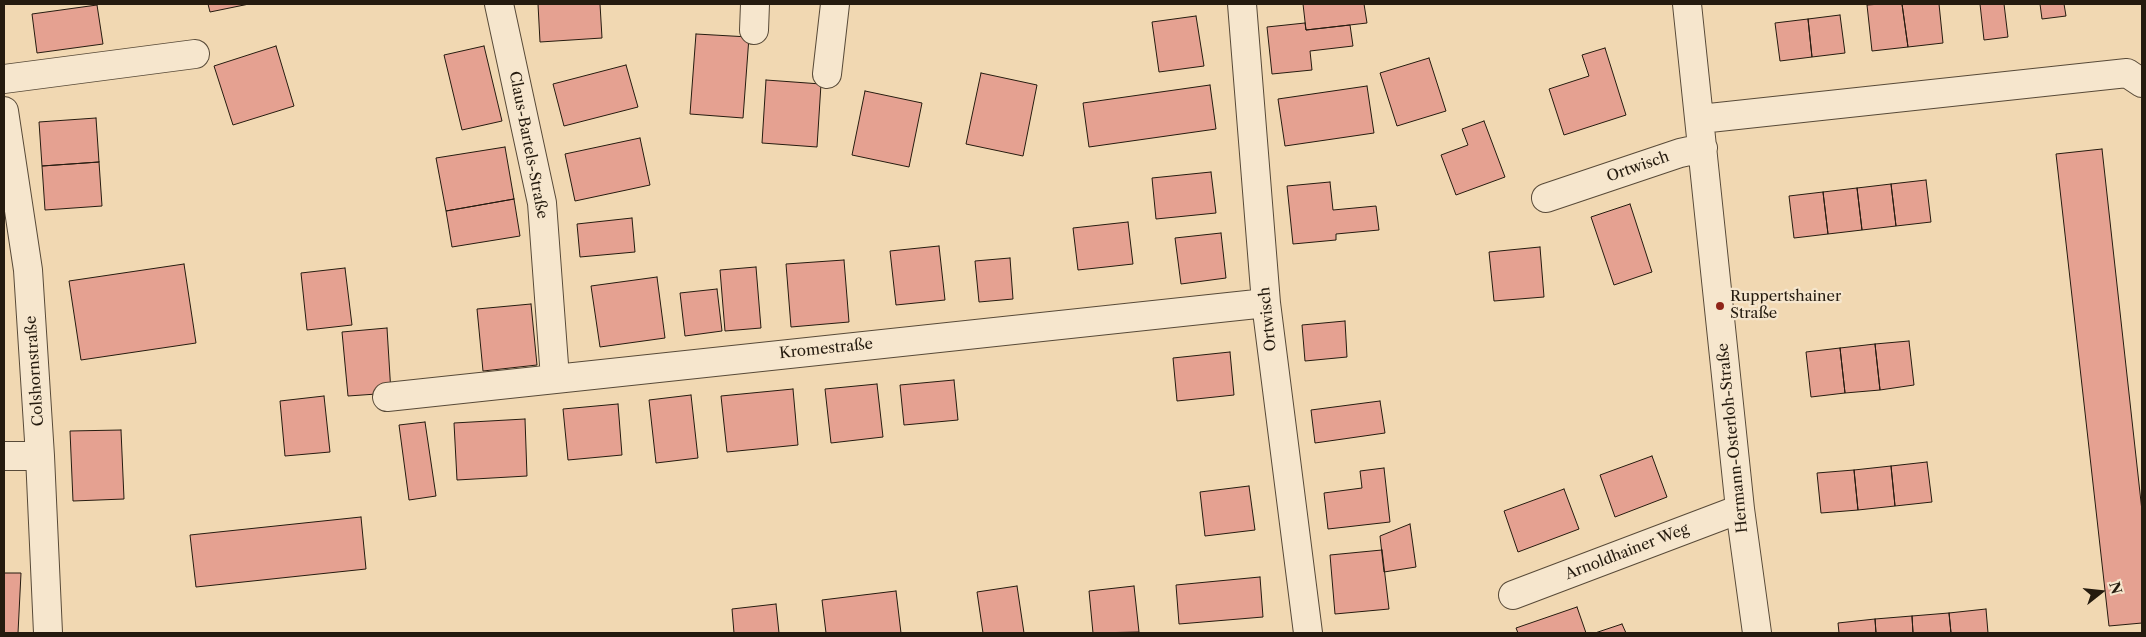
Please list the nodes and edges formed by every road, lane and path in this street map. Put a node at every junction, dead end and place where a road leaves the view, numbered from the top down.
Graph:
1 (499, 4) edge
2 (835, 4) edge
3 (1242, 4) edge
4 (1687, 4) edge
5 (195, 54) dead end
6 (827, 74) dead end
7 (2134, 78) edge
8 (4, 79) edge
9 (4, 111) edge
10 (1700, 119) junction
11 (1703, 148) junction
12 (1546, 198) dead end
13 (1266, 303) junction
14 (555, 378) junction
15 (387, 397) dead end
16 (4, 456) edge
17 (40, 456) junction
18 (1740, 509) junction
19 (1513, 595) dead end
20 (48, 633) edge
21 (1308, 633) edge
22 (1757, 633) edge

1 - 14 street, Claus-Bartels-Straße
2 - 6 street
3 - 13 street, Ortwisch
4 - 10 street, Hermann-Osterloh-Straße
5 - 8 street
7 - 10 street
9 - 17 street, Colshornstraße
10 - 11 street, Hermann-Osterloh-Straße
11 - 12 street, Ortwisch
11 - 18 street, Hermann-Osterloh-Straße
13 - 14 street, Kromestraße
13 - 21 street, Ortwisch
14 - 15 street, Kromestraße
16 - 17 street
17 - 20 street, Colshornstraße
18 - 19 street, Arnoldhainer Weg
18 - 22 street, Hermann-Osterloh-Straße

